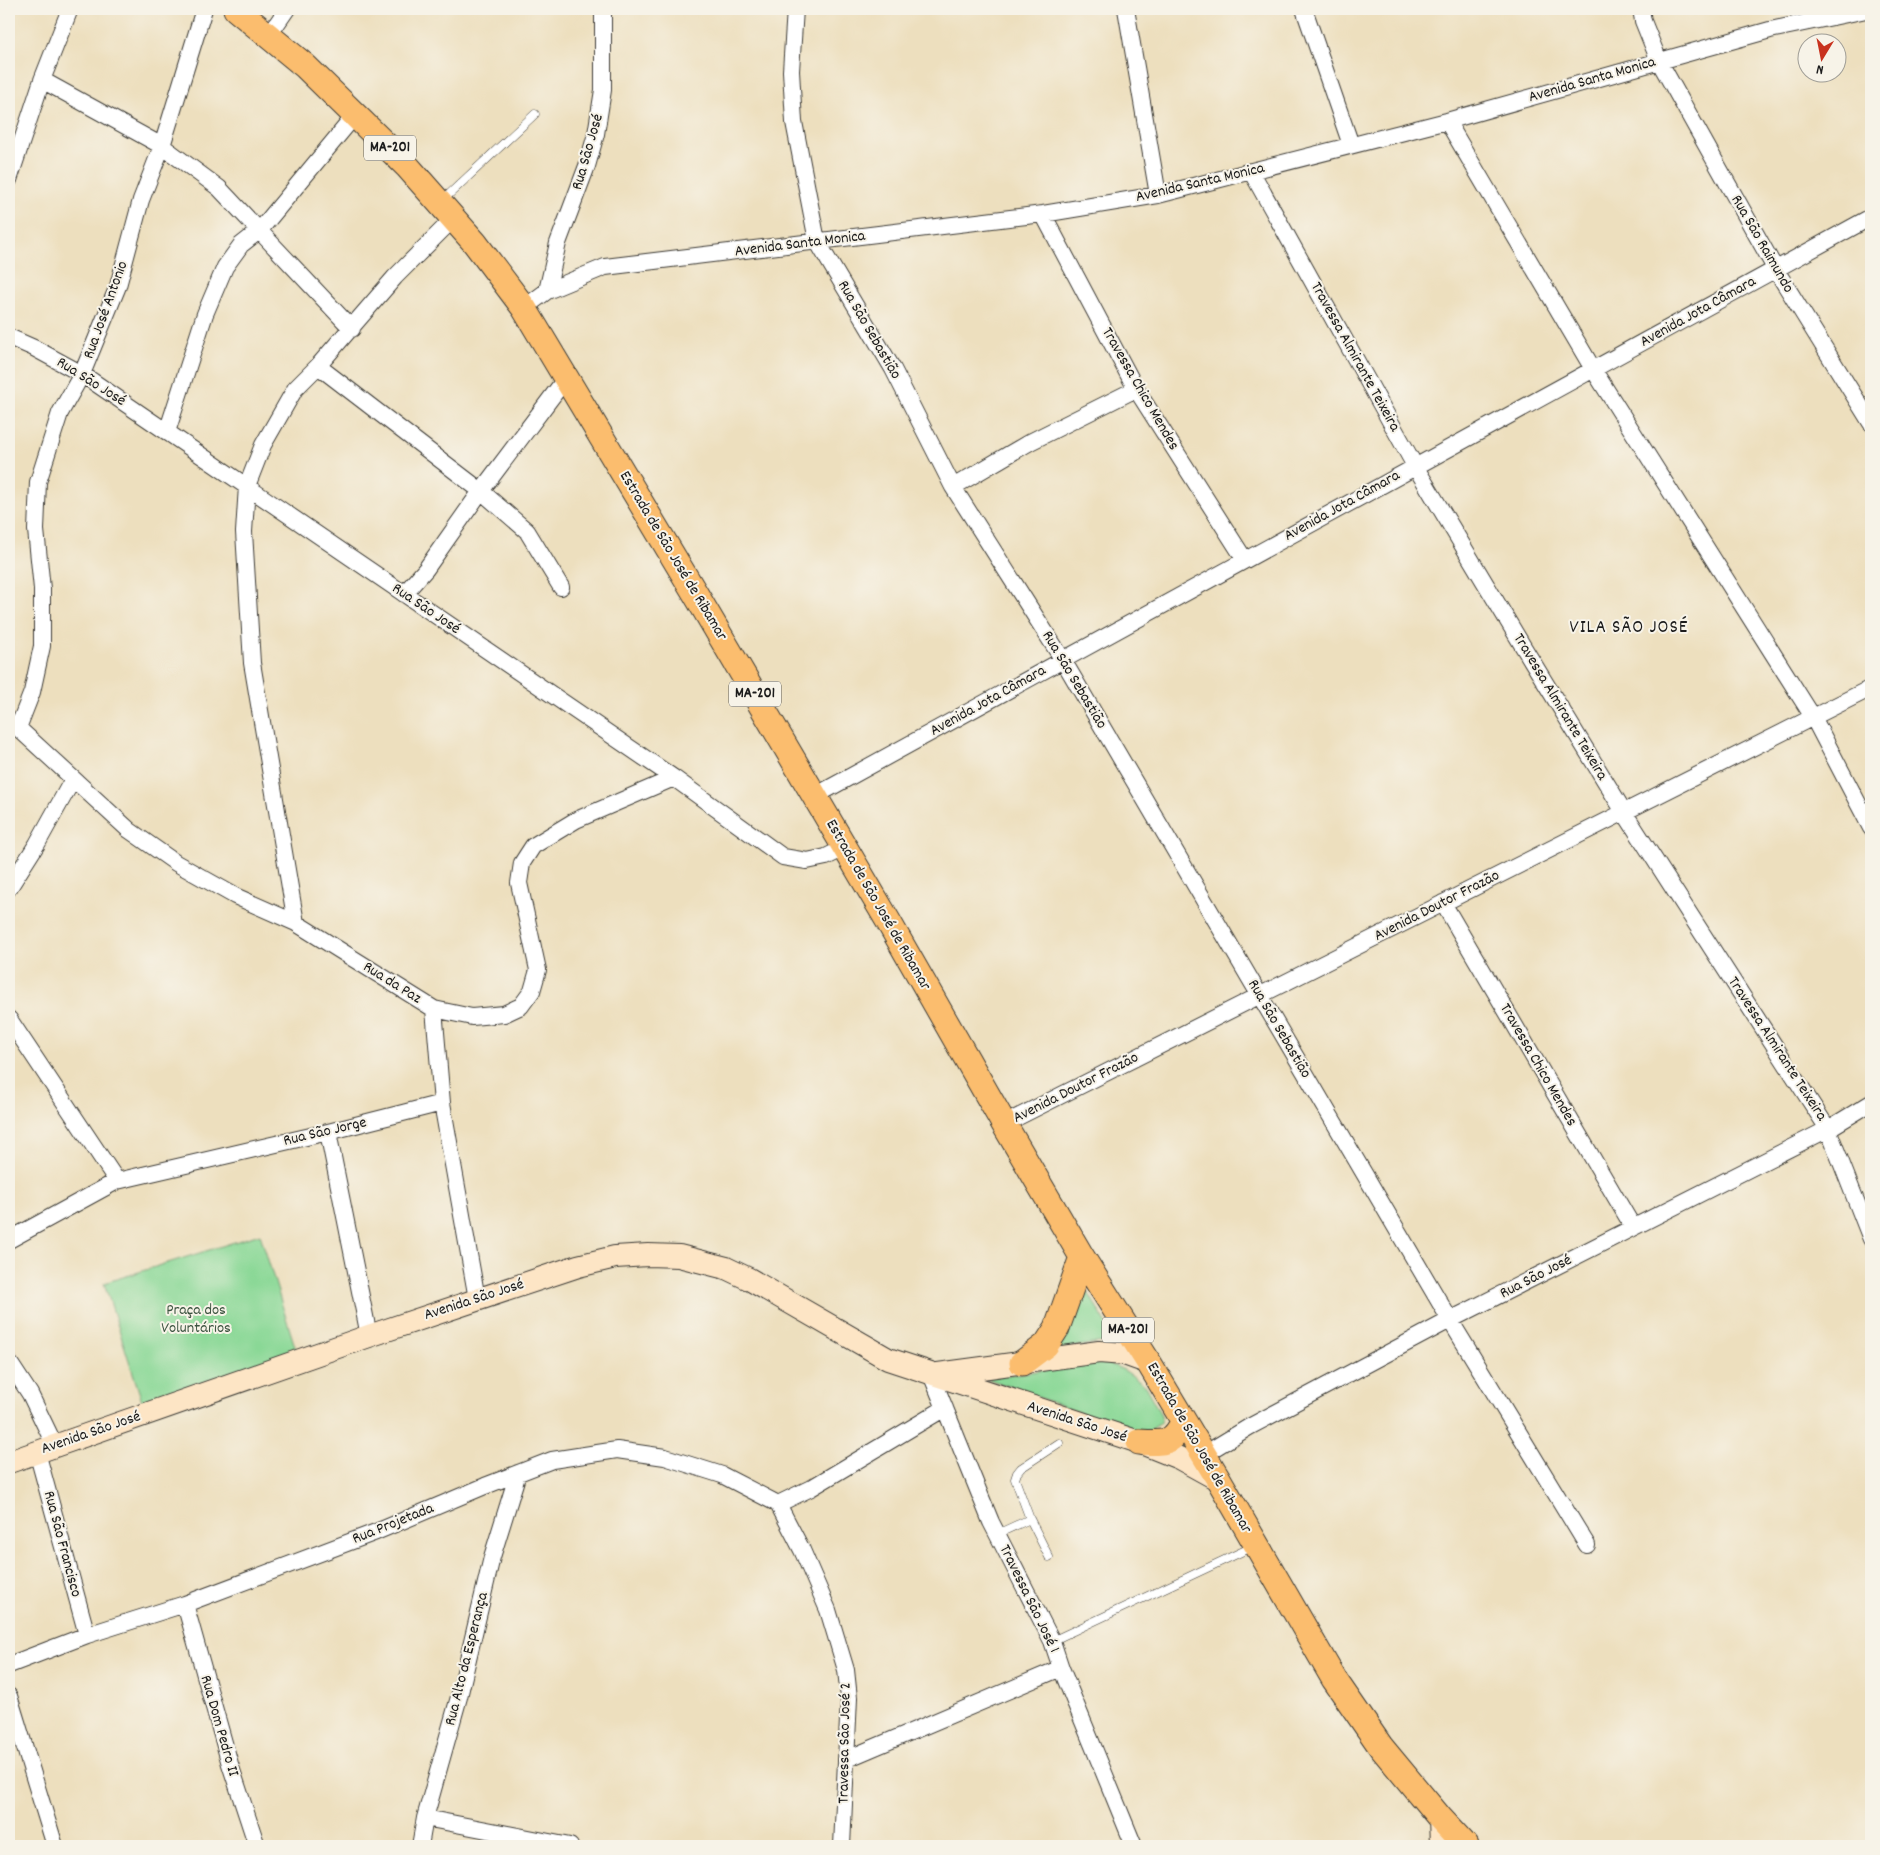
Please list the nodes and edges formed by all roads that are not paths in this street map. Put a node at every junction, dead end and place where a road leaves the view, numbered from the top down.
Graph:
1 (70, 9) edge
2 (204, 9) edge
3 (236, 9) edge
4 (287, 9) edge
5 (603, 9) edge
6 (795, 9) edge
7 (1126, 9) edge
8 (1304, 9) edge
9 (1641, 9) edge
10 (1871, 9) edge
11 (269, 35) junction
12 (1659, 61) junction
13 (42, 80) junction
14 (356, 114) junction
15 (534, 114) dead end
16 (1446, 121) junction
17 (1350, 145) junction
18 (162, 146) junction
19 (1252, 171) junction
20 (9, 180) edge
21 (1158, 195) junction
22 (446, 211) junction
23 (1043, 214) junction
24 (1871, 218) edge
25 (260, 230) junction
26 (817, 241) junction
27 (1776, 270) junction
28 (547, 291) junction
29 (524, 308) junction
30 (352, 329) junction
31 (9, 337) edge
32 (318, 366) junction
33 (1593, 369) junction
34 (82, 374) junction
35 (566, 378) junction
36 (1136, 389) junction
37 (1871, 423) edge
38 (167, 432) junction
39 (1415, 466) junction
40 (247, 486) junction
41 (953, 487) junction
42 (481, 491) junction
43 (1245, 560) junction
44 (561, 586) dead end
45 (404, 594) junction
46 (1063, 660) junction
47 (1871, 688) edge
48 (1813, 717) junction
49 (13, 725) edge
50 (674, 778) junction
51 (73, 779) junction
52 (814, 796) junction
53 (1624, 812) junction
54 (1871, 828) edge
55 (844, 848) junction
56 (9, 888) edge
57 (1443, 903) junction
58 (296, 923) junction
59 (1260, 995) junction
60 (434, 1009) junction
61 (9, 1019) edge
62 (442, 1103) junction
63 (1871, 1103) edge
64 (1004, 1124) junction
65 (1828, 1129) junction
66 (328, 1132) junction
67 (117, 1181) junction
68 (1633, 1227) junction
69 (1871, 1238) edge
70 (9, 1240) edge
71 (1082, 1257) junction
72 (477, 1299) junction
73 (1450, 1320) junction
74 (369, 1336) junction
75 (9, 1362) edge
76 (1022, 1363) junction
77 (1149, 1363) junction
78 (931, 1374) junction
79 (944, 1408) junction
80 (1183, 1422) junction
81 (1139, 1442) junction
82 (1059, 1443) dead end
83 (46, 1449) junction
84 (1203, 1455) junction
85 (9, 1462) edge
86 (518, 1473) junction
87 (1219, 1480) junction
88 (778, 1504) junction
89 (1030, 1519) junction
90 (997, 1534) junction
91 (1587, 1545) dead end
92 (1256, 1546) junction
93 (1049, 1557) dead end
94 (185, 1604) junction
95 (87, 1635) junction
96 (1052, 1640) junction
97 (9, 1665) edge
98 (1061, 1668) junction
99 (9, 1696) edge
100 (847, 1759) junction
101 (425, 1818) junction
102 (1440, 1818) junction
103 (54, 1846) edge
104 (257, 1846) edge
105 (420, 1846) edge
106 (570, 1846) edge
107 (842, 1846) edge
108 (1134, 1846) edge
109 (1441, 1846) edge
110 (1466, 1846) edge

1 - 13 street
2 - 18 street, Rua José Antonio
3 - 11 main road, Estrada de São José de Ribamar / MA-201
4 - 11 street
5 - 28 street, Rua São José
6 - 26 street, Rua São Sebastião
7 - 21 street
8 - 17 street
9 - 12 street, Rua São Raimundo
10 - 12 street, Avenida Santa Monica
11 - 14 main road, Estrada de São José de Ribamar / MA-201
12 - 16 street, Avenida Santa Monica
12 - 27 street, Rua São Raimundo
13 - 18 street
13 - 20 street
14 - 22 main road, Estrada de São José de Ribamar / MA-201
14 - 25 street
15 - 22 lane
16 - 17 street, Avenida Santa Monica
16 - 33 street
17 - 19 street, Avenida Santa Monica
18 - 25 street
18 - 34 street, Rua José Antonio
19 - 21 street, Avenida Santa Monica
19 - 39 street, Travessa Almirante Teixeira
21 - 23 street, Avenida Santa Monica
22 - 29 main road, Estrada de São José de Ribamar / MA-201
22 - 30 street
23 - 26 street, Avenida Santa Monica
23 - 36 street, Travessa Chico Mendes
24 - 27 street, Avenida Jota Câmara
25 - 30 street
25 - 38 street
26 - 28 street, Avenida Santa Monica
26 - 41 street, Rua São Sebastião
27 - 33 street, Avenida Jota Câmara
27 - 37 street, Rua São Raimundo
28 - 29 street, Avenida Santa Monica
29 - 35 main road, Estrada de São José de Ribamar / MA-201
30 - 32 street
31 - 34 street, Rua São José
32 - 40 street
32 - 42 street
33 - 39 street, Avenida Jota Câmara
33 - 48 street
34 - 38 street, Rua São José
34 - 49 street, Rua José Antonio
35 - 42 street
35 - 52 main road, Estrada de São José de Ribamar / MA-201
36 - 41 street
36 - 43 street, Travessa Chico Mendes
38 - 40 street, Rua São José
39 - 43 street, Avenida Jota Câmara
39 - 53 street, Travessa Almirante Teixeira
40 - 45 street, Rua São José
40 - 58 street
41 - 46 street, Rua São Sebastião
42 - 44 street
42 - 45 street
43 - 46 street, Avenida Jota Câmara
45 - 50 street, Rua São José
46 - 52 street, Avenida Jota Câmara
46 - 59 street, Rua São Sebastião
47 - 48 street, Avenida Doutor Frazão
48 - 53 street, Avenida Doutor Frazão
48 - 54 street
49 - 51 street, Rua da Paz
50 - 55 street, Rua São José
50 - 60 street, Rua da Paz
51 - 56 street
51 - 58 street, Rua da Paz
52 - 55 main road, Estrada de São José de Ribamar / MA-201
53 - 57 street, Avenida Doutor Frazão
53 - 65 street, Travessa Almirante Teixeira
55 - 64 main road, Estrada de São José de Ribamar / MA-201
57 - 59 street, Avenida Doutor Frazão
57 - 68 street, Travessa Chico Mendes
58 - 60 street, Rua da Paz
59 - 64 street, Avenida Doutor Frazão
59 - 73 street, Rua São Sebastião
60 - 62 street
61 - 67 street
62 - 66 street, Rua São Jorge
62 - 72 street
63 - 65 street, Rua São José
64 - 71 main road, Estrada de São José de Ribamar / MA-201
65 - 68 street, Rua São José
65 - 69 street, Travessa Almirante Teixeira
66 - 67 street, Rua São Jorge
66 - 74 street
67 - 70 street, Rua São Jorge
68 - 73 street, Rua São José
71 - 76 main road
71 - 77 main road, Estrada de São José de Ribamar / MA-201
72 - 74 street, Avenida São José
72 - 78 street, Avenida São José
73 - 84 street, Rua São José
73 - 91 street, Rua São Sebastião
74 - 83 street, Avenida São José
75 - 83 street, Rua São Francisco
76 - 77 street, Avenida São José
76 - 78 street, Avenida São José
77 - 80 main road, Estrada de São José de Ribamar / MA-201
78 - 79 street, Travessa São José 1
78 - 81 street, Avenida São José
79 - 88 street
79 - 90 street, Travessa São José 1
80 - 81 main road
80 - 84 main road, Estrada de São José de Ribamar / MA-201
81 - 87 street, Avenida São José
82 - 89 lane
83 - 85 street, Avenida São José
83 - 95 street, Rua São Francisco
84 - 87 main road, Estrada de São José de Ribamar / MA-201
86 - 88 street, Rua Projetada
86 - 94 street, Rua Projetada
86 - 101 street, Rua Alto da Esperança
87 - 92 main road, Estrada de São José de Ribamar / MA-201
88 - 100 street, Travessa São José 2
89 - 90 lane
89 - 93 lane
90 - 96 street, Travessa São José 1
92 - 96 lane
92 - 102 main road, Estrada de São José de Ribamar / MA-201
94 - 95 street, Rua Projetada
94 - 104 street, Rua Dom Pedro II
95 - 97 street, Rua Projetada
96 - 98 street, Travessa São José 1
98 - 100 street
98 - 108 street, Travessa São José 1
99 - 103 street
100 - 107 street, Travessa São José 2
101 - 105 street, Rua Alto da Esperança
101 - 106 street
102 - 109 street
102 - 110 main road, Estrada de São José de Ribamar / MA-201

